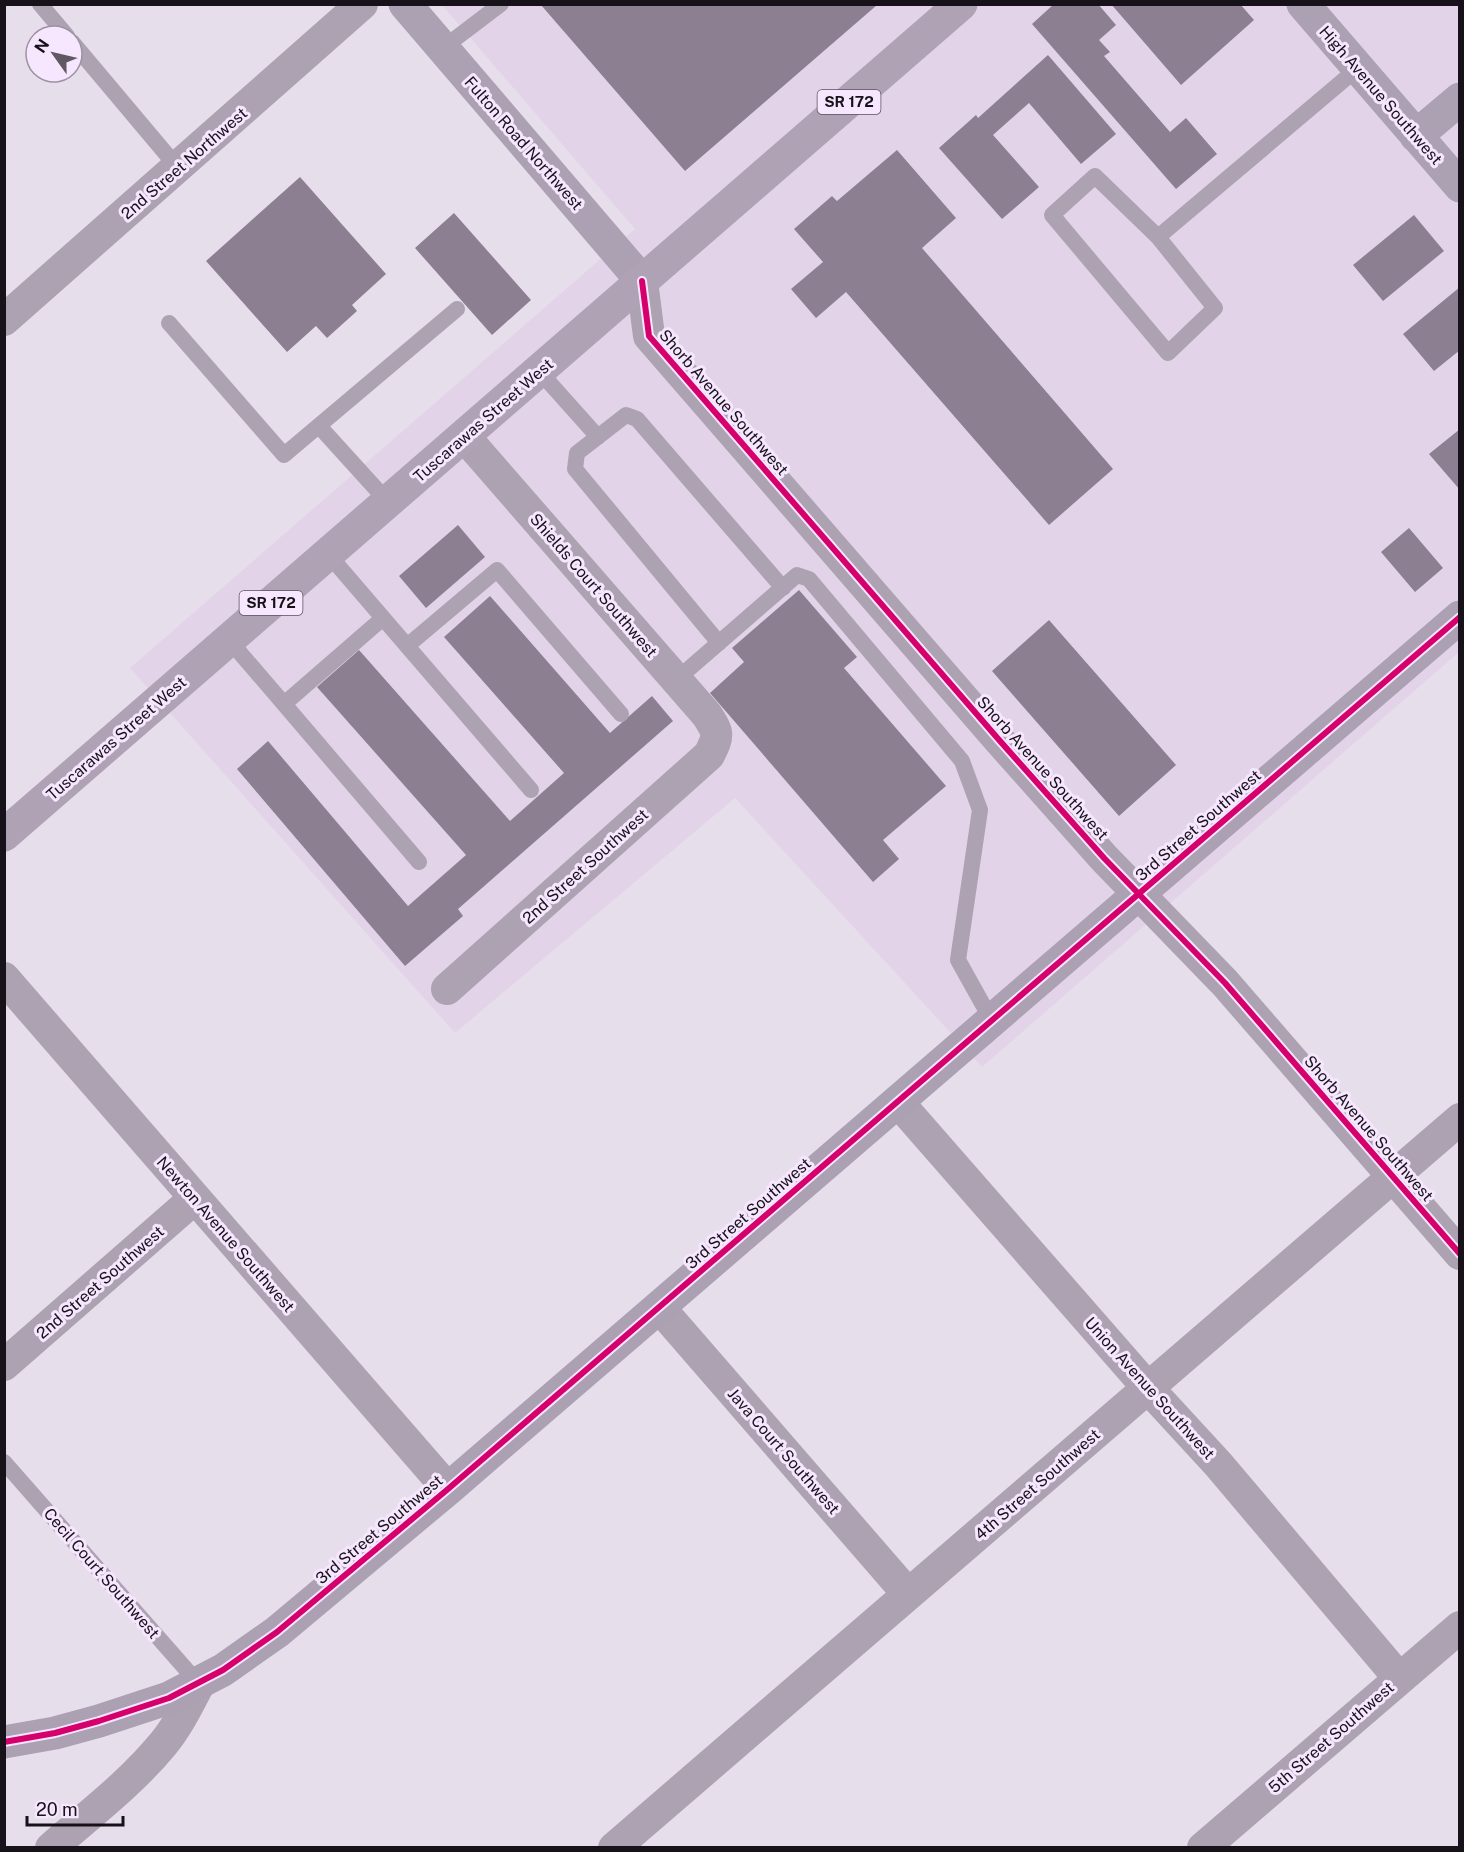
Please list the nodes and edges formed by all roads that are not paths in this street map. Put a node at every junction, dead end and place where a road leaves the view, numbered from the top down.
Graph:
1 (40, 4) edge
2 (362, 4) edge
3 (405, 4) edge
4 (501, 4) edge
5 (961, 4) edge
6 (1302, 4) edge
7 (57, 24) edge
8 (443, 48) junction
9 (84, 56) edge
10 (1358, 68) junction
11 (1460, 99) edge
12 (1416, 136) junction
13 (178, 168) junction
14 (1460, 186) edge
15 (1158, 237) junction
16 (642, 281) junction
17 (457, 309) dead end
18 (4, 321) edge
19 (169, 323) dead end
20 (539, 371) junction
21 (320, 426) junction
22 (464, 436) junction
23 (598, 437) junction
24 (388, 502) junction
25 (328, 554) junction
26 (783, 588) junction
27 (1460, 617) edge
28 (383, 618) junction
29 (229, 640) junction
30 (719, 643) junction
31 (407, 646) junction
32 (676, 680) junction
33 (284, 704) junction
34 (621, 714) dead end
35 (718, 738) joint
36 (531, 789) dead end
37 (4, 835) edge
38 (419, 862) dead end
39 (1140, 894) junction
40 (4, 978) edge
41 (447, 989) dead end
42 (992, 1021) junction
43 (898, 1102) junction
44 (1460, 1119) edge
45 (1394, 1176) junction
46 (195, 1198) junction
47 (1460, 1254) edge
48 (659, 1307) junction
49 (4, 1365) edge
50 (1148, 1388) junction
51 (4, 1462) edge
52 (448, 1489) junction
53 (908, 1594) junction
54 (1460, 1627) edge
55 (1399, 1678) junction
56 (199, 1684) junction
57 (4, 1742) edge
58 (619, 1846) edge
59 (51, 1848) edge
60 (1203, 1848) edge

1 - 7 lane
2 - 13 street, 2nd Street Northwest
3 - 8 street, Fulton Road Northwest
4 - 8 lane
5 - 16 main road, Tuscarawas Street West / SR 172
6 - 10 street, High Avenue Southwest
8 - 16 street, Fulton Road Northwest
9 - 13 lane
10 - 12 street, High Avenue Southwest
10 - 15 lane
11 - 12 street
12 - 14 street, High Avenue Southwest
13 - 18 street, 2nd Street Northwest
15 - 15 lane
16 - 20 main road, Tuscarawas Street West / SR 172
16 - 39 street, Shorb Avenue Southwest
17 - 21 lane
19 - 21 lane
20 - 22 main road, Tuscarawas Street West / SR 172
20 - 23 lane
21 - 24 lane
22 - 24 main road, Tuscarawas Street West / SR 172
22 - 32 street, Shields Court Southwest
23 - 26 lane
23 - 30 lane
24 - 25 main road, Tuscarawas Street West / SR 172
25 - 28 lane
25 - 29 main road, Tuscarawas Street West / SR 172
26 - 30 lane
26 - 42 lane
27 - 39 street, 3rd Street Southwest
28 - 31 lane
28 - 33 lane
29 - 33 lane
29 - 37 main road, Tuscarawas Street West / SR 172
30 - 32 lane
31 - 34 lane
31 - 36 lane
32 - 35 street, Shields Court Southwest
33 - 38 lane
35 - 41 street, 2nd Street Southwest
39 - 42 street, 3rd Street Southwest
39 - 45 street, Shorb Avenue Southwest
40 - 46 street, Newton Avenue Southwest
42 - 43 street, 3rd Street Southwest
43 - 48 street, 3rd Street Southwest
43 - 50 street, Union Avenue Southwest
44 - 45 street, 4th Street Southwest
45 - 47 street, Shorb Avenue Southwest
45 - 50 street, 4th Street Southwest
46 - 49 street, 2nd Street Southwest
46 - 52 street, Newton Avenue Southwest
48 - 52 street, 3rd Street Southwest
48 - 53 street, Java Court Southwest
50 - 53 street, 4th Street Southwest
50 - 55 street, Union Avenue Southwest
51 - 56 lane, Cecil Court Southwest
52 - 56 street, 3rd Street Southwest
53 - 58 street, 4th Street Southwest
54 - 55 street, 5th Street Southwest
55 - 60 street, 5th Street Southwest
56 - 57 street, 3rd Street Southwest
56 - 59 street

